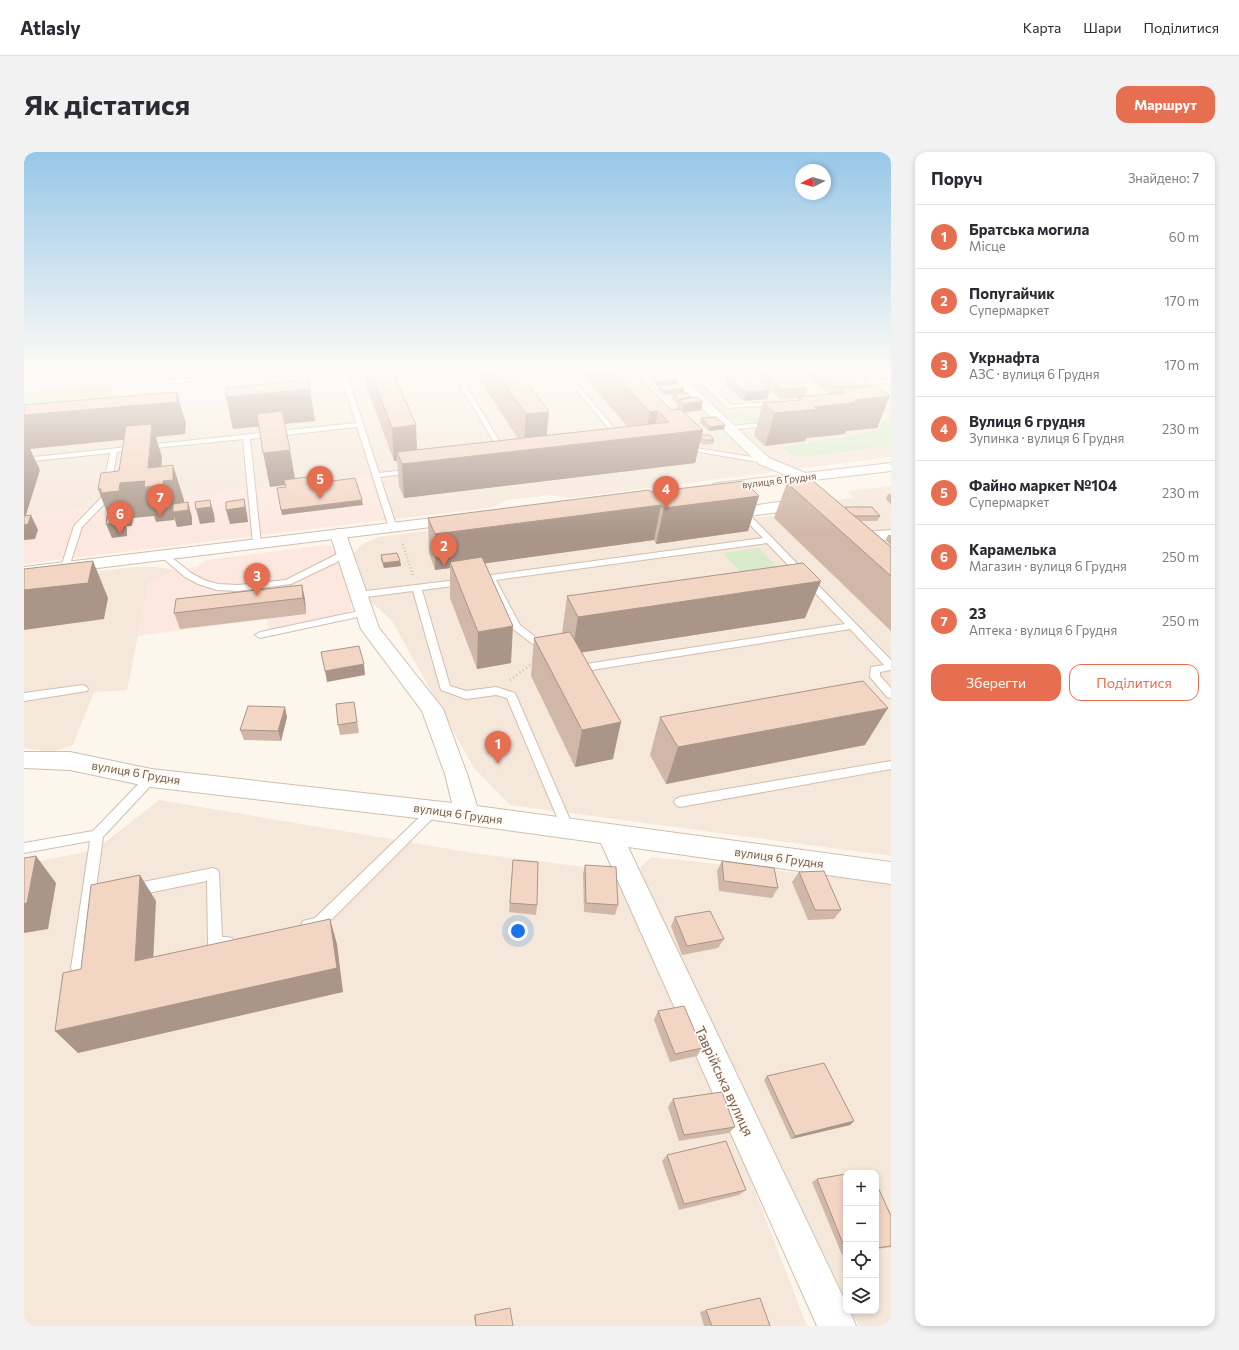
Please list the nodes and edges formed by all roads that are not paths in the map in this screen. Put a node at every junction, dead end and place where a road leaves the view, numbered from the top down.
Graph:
1 (360, 425) joint
2 (487, 425) edge
3 (608, 425) edge
4 (727, 425) edge
5 (769, 425) edge
6 (730, 428) junction
7 (246, 437) junction
8 (623, 443) edge
9 (679, 448) edge
10 (114, 451) junction
11 (24, 460) edge
12 (764, 461) junction
13 (501, 462) edge
14 (891, 467) edge
15 (422, 470) edge
16 (376, 475) junction
17 (803, 477) junction
18 (742, 512) junction
19 (472, 518) edge
20 (821, 520) edge
21 (393, 528) junction
22 (338, 534) junction
23 (891, 535) edge
24 (769, 540) junction
25 (257, 544) junction
26 (345, 552) junction
27 (858, 553) edge
28 (163, 555) junction
29 (65, 567) junction
30 (24, 572) edge
31 (484, 579) junction
32 (417, 588) junction
33 (361, 604) junction
34 (852, 626) junction
35 (260, 635) dead end
36 (552, 654) edge
37 (570, 662) edge
38 (891, 667) edge
39 (83, 689) dead end
40 (891, 694) edge
41 (24, 697) edge
42 (24, 760) edge
43 (891, 764) edge
44 (151, 778) junction
45 (680, 802) dead end
46 (434, 810) junction
47 (467, 815) junction
48 (568, 829) junction
49 (97, 834) junction
50 (610, 835) junction
51 (24, 848) edge
52 (891, 873) edge
53 (119, 893) edge
54 (103, 896) edge
55 (88, 900) junction
56 (297, 928) edge
57 (237, 941) edge
58 (78, 968) edge
59 (837, 1326) edge

1 - 7 lane
1 - 16 lane
2 - 13 lane
3 - 8 lane
4 - 6 street
5 - 6 lane
6 - 12 street
7 - 10 lane
7 - 25 lane
9 - 12 lane
10 - 11 lane
10 - 29 lane
12 - 17 street
14 - 17 street, вулиця 6 Грудня
15 - 16 lane
16 - 21 lane
17 - 18 street, вулиця 6 Грудня
18 - 20 street
18 - 24 lane
19 - 21 street
21 - 22 street
22 - 25 street
22 - 26 street
23 - 27 street
24 - 31 lane
24 - 34 lane
25 - 28 street
26 - 28 lane
26 - 33 street
28 - 29 street
29 - 30 street
31 - 32 lane
31 - 36 lane
32 - 33 lane
32 - 48 lane
33 - 35 lane
33 - 47 street
34 - 37 lane
34 - 38 lane
38 - 40 lane
39 - 41 lane
42 - 44 street, вулиця 6 Грудня
43 - 45 lane
44 - 46 street, вулиця 6 Грудня
44 - 49 lane
46 - 47 street, вулиця 6 Грудня
46 - 56 lane
47 - 48 street, вулиця 6 Грудня
48 - 50 street, вулиця 6 Грудня
49 - 51 lane
49 - 55 lane
50 - 52 street, вулиця 6 Грудня
50 - 59 street, Таврійська вулиця
53 - 57 lane
54 - 55 lane
55 - 58 lane

